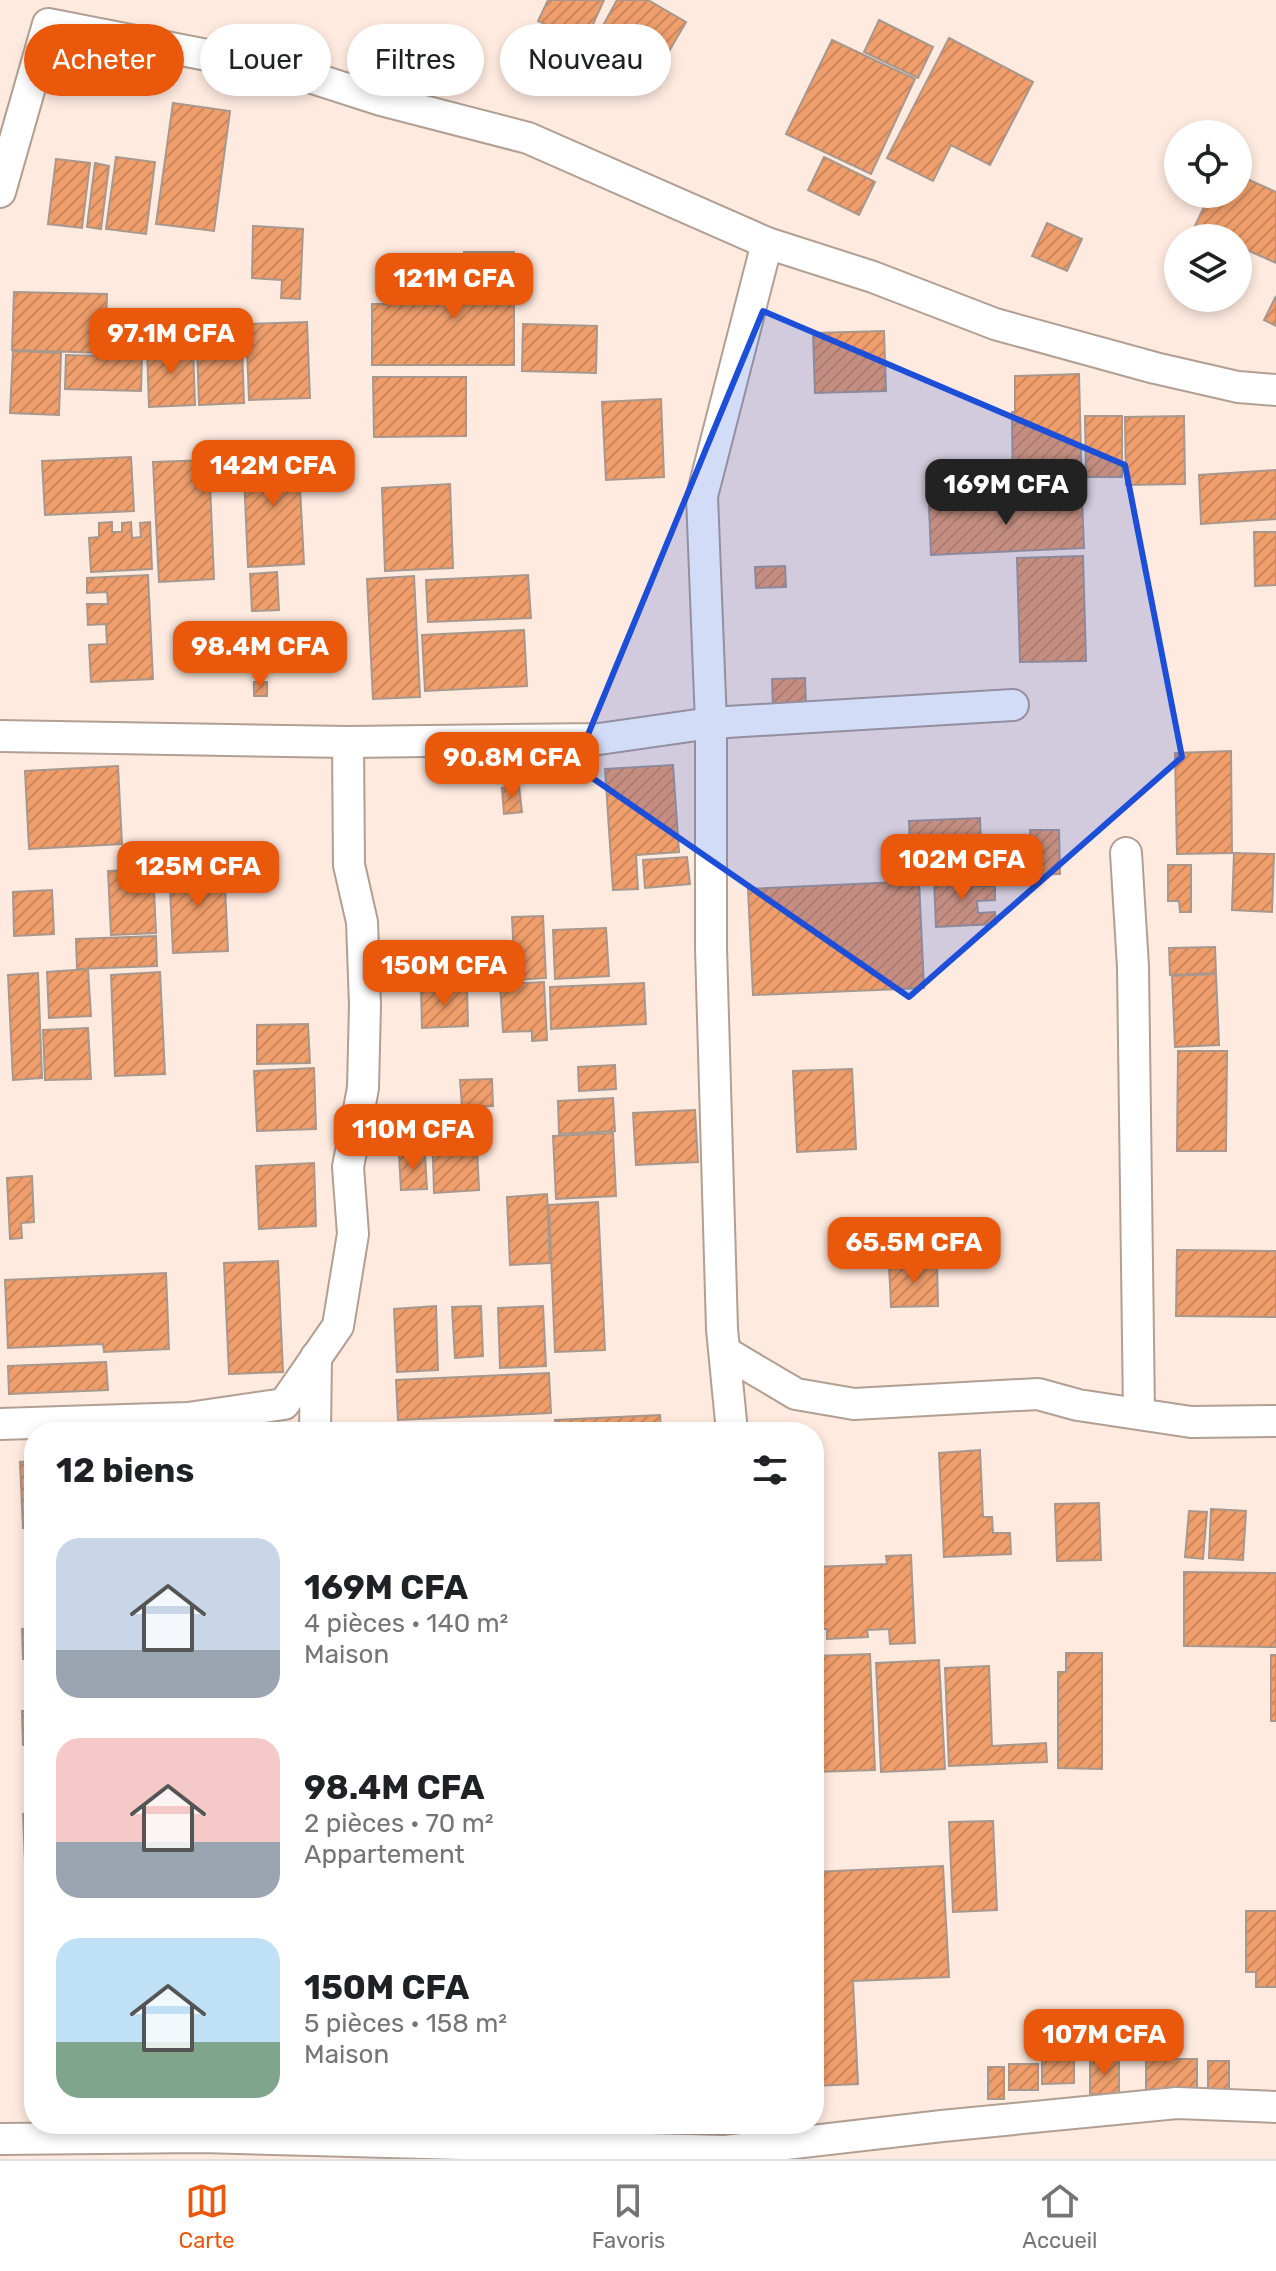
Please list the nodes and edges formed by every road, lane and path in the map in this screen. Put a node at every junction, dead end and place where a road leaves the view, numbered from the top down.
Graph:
1 (53, 12) edge
2 (0, 192) edge
3 (767, 243) junction
4 (1276, 390) edge
5 (1013, 705) dead end
6 (711, 723) junction
7 (0, 736) edge
8 (348, 742) junction
9 (1126, 853) dead end
10 (725, 1352) junction
11 (316, 1357) junction
12 (284, 1404) junction
13 (1139, 1413) junction
14 (1276, 1421) edge
15 (63, 1422) edge
16 (303, 1422) edge
17 (314, 1422) edge
18 (731, 1422) edge
19 (24, 1423) edge
20 (0, 1424) edge
21 (1276, 2107) edge
22 (687, 2137) edge
23 (0, 2139) edge
24 (293, 2149) edge

1 - 2 street
1 - 3 street
3 - 4 street
3 - 6 street
5 - 6 street
6 - 8 street
6 - 10 street
7 - 8 street
8 - 11 street
9 - 13 street
10 - 13 street
10 - 18 street
11 - 12 street
11 - 17 street
12 - 15 street
12 - 16 street
13 - 14 street
19 - 20 street
21 - 22 street
22 - 24 street
23 - 24 street

